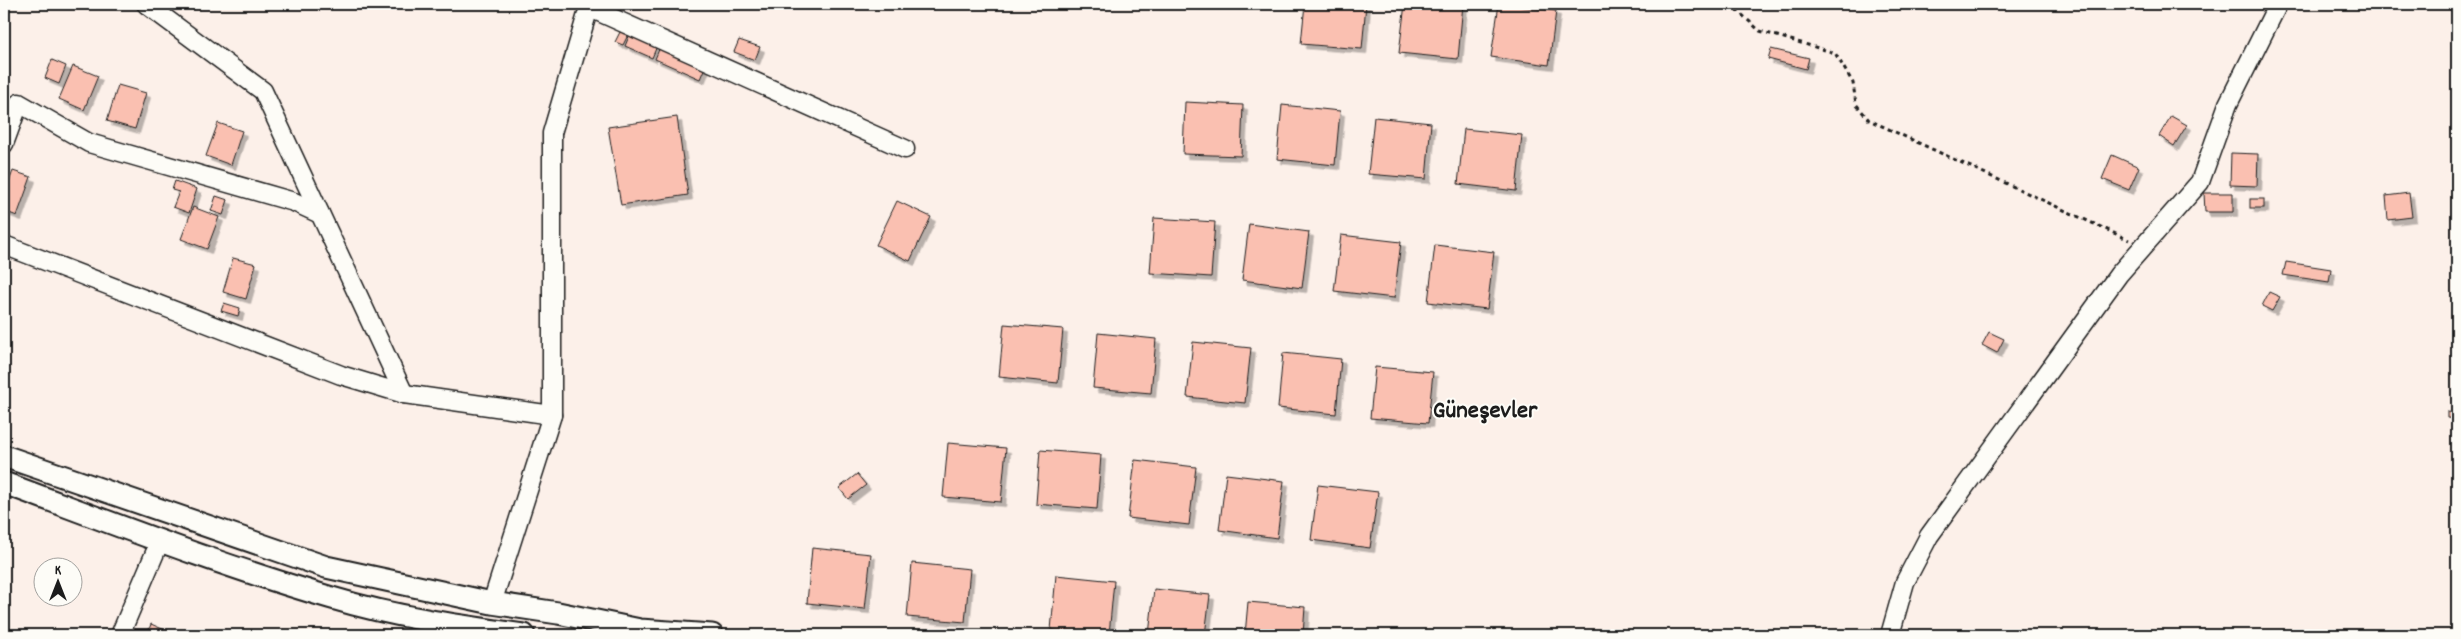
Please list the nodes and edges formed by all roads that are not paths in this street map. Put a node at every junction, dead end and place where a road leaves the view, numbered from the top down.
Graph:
1 (146, 4) edge
2 (2278, 4) edge
3 (589, 5) edge
4 (4, 144) edge
5 (905, 149) dead end
6 (320, 214) junction
7 (4, 246) edge
8 (404, 394) junction
9 (552, 415) junction
10 (4, 456) edge
11 (4, 484) edge
12 (160, 541) junction
13 (492, 603) junction
14 (120, 635) edge
15 (524, 635) edge
16 (712, 635) edge
17 (1890, 635) edge

1 - 6 street
2 - 17 street
3 - 5 street
3 - 9 street
4 - 6 street
6 - 8 street
7 - 8 street
8 - 9 street
9 - 13 street
10 - 13 main road
11 - 12 main road
12 - 14 street
12 - 15 main road
13 - 16 main road

